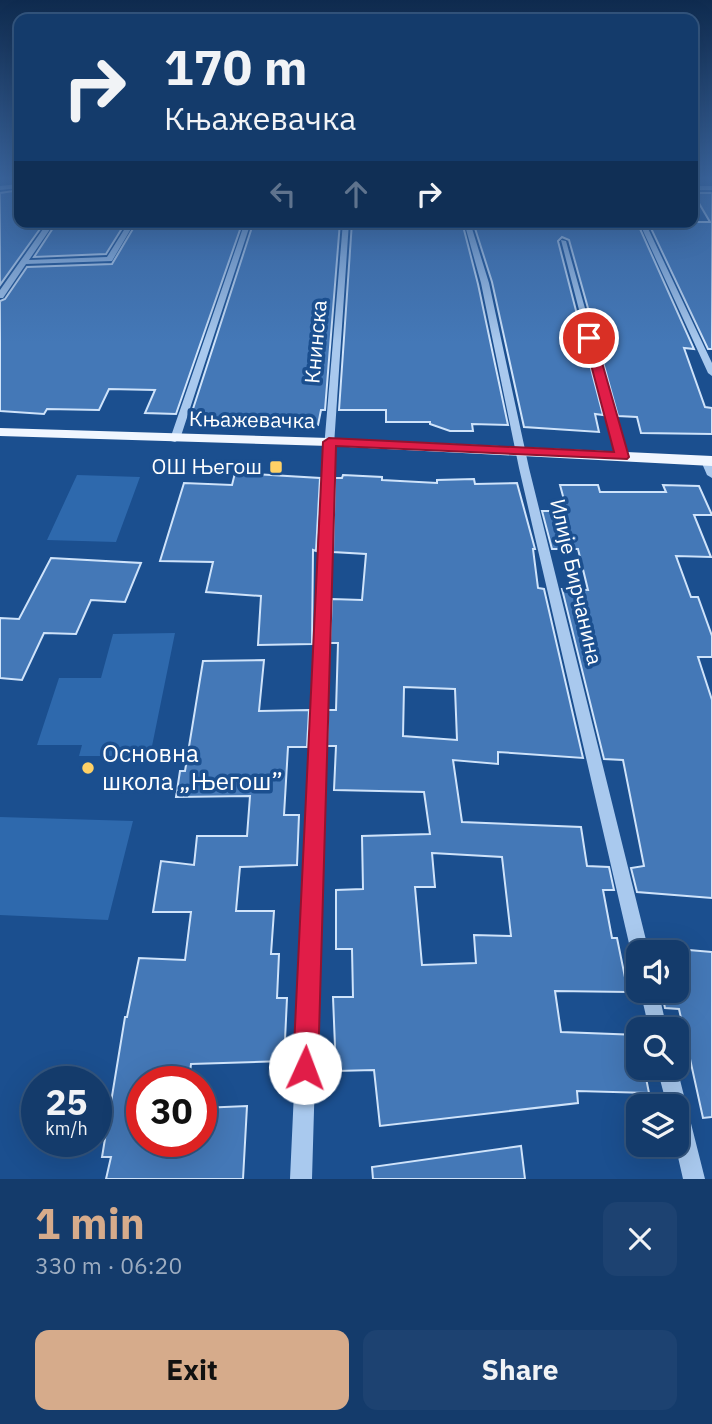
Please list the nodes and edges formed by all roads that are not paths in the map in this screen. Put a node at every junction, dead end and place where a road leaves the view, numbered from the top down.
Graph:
1 (44, 233) edge
2 (125, 233) edge
3 (244, 233) edge
4 (345, 233) edge
5 (470, 233) edge
6 (647, 233) edge
7 (562, 242) dead end
8 (23, 262) junction
9 (0, 296) edge
10 (712, 373) edge
11 (0, 432) edge
12 (175, 439) junction
13 (329, 442) junction
14 (520, 452) junction
15 (622, 457) junction
16 (710, 466) edge
17 (637, 940) edge
18 (689, 1157) edge
19 (301, 1179) edge
20 (694, 1179) edge

1 - 8 street
2 - 8 street
3 - 12 street
4 - 13 street, Книнска
5 - 14 street, Илије Бирчанина
6 - 10 street
7 - 15 street
8 - 9 street
11 - 12 main road, Књажевачка
12 - 13 main road, Књажевачка
13 - 14 main road, Књажевачка
13 - 19 street, Книнска
14 - 15 main road, Књажевачка
14 - 17 street, Илије Бирчанина
15 - 16 main road, Књажевачка
18 - 20 street

